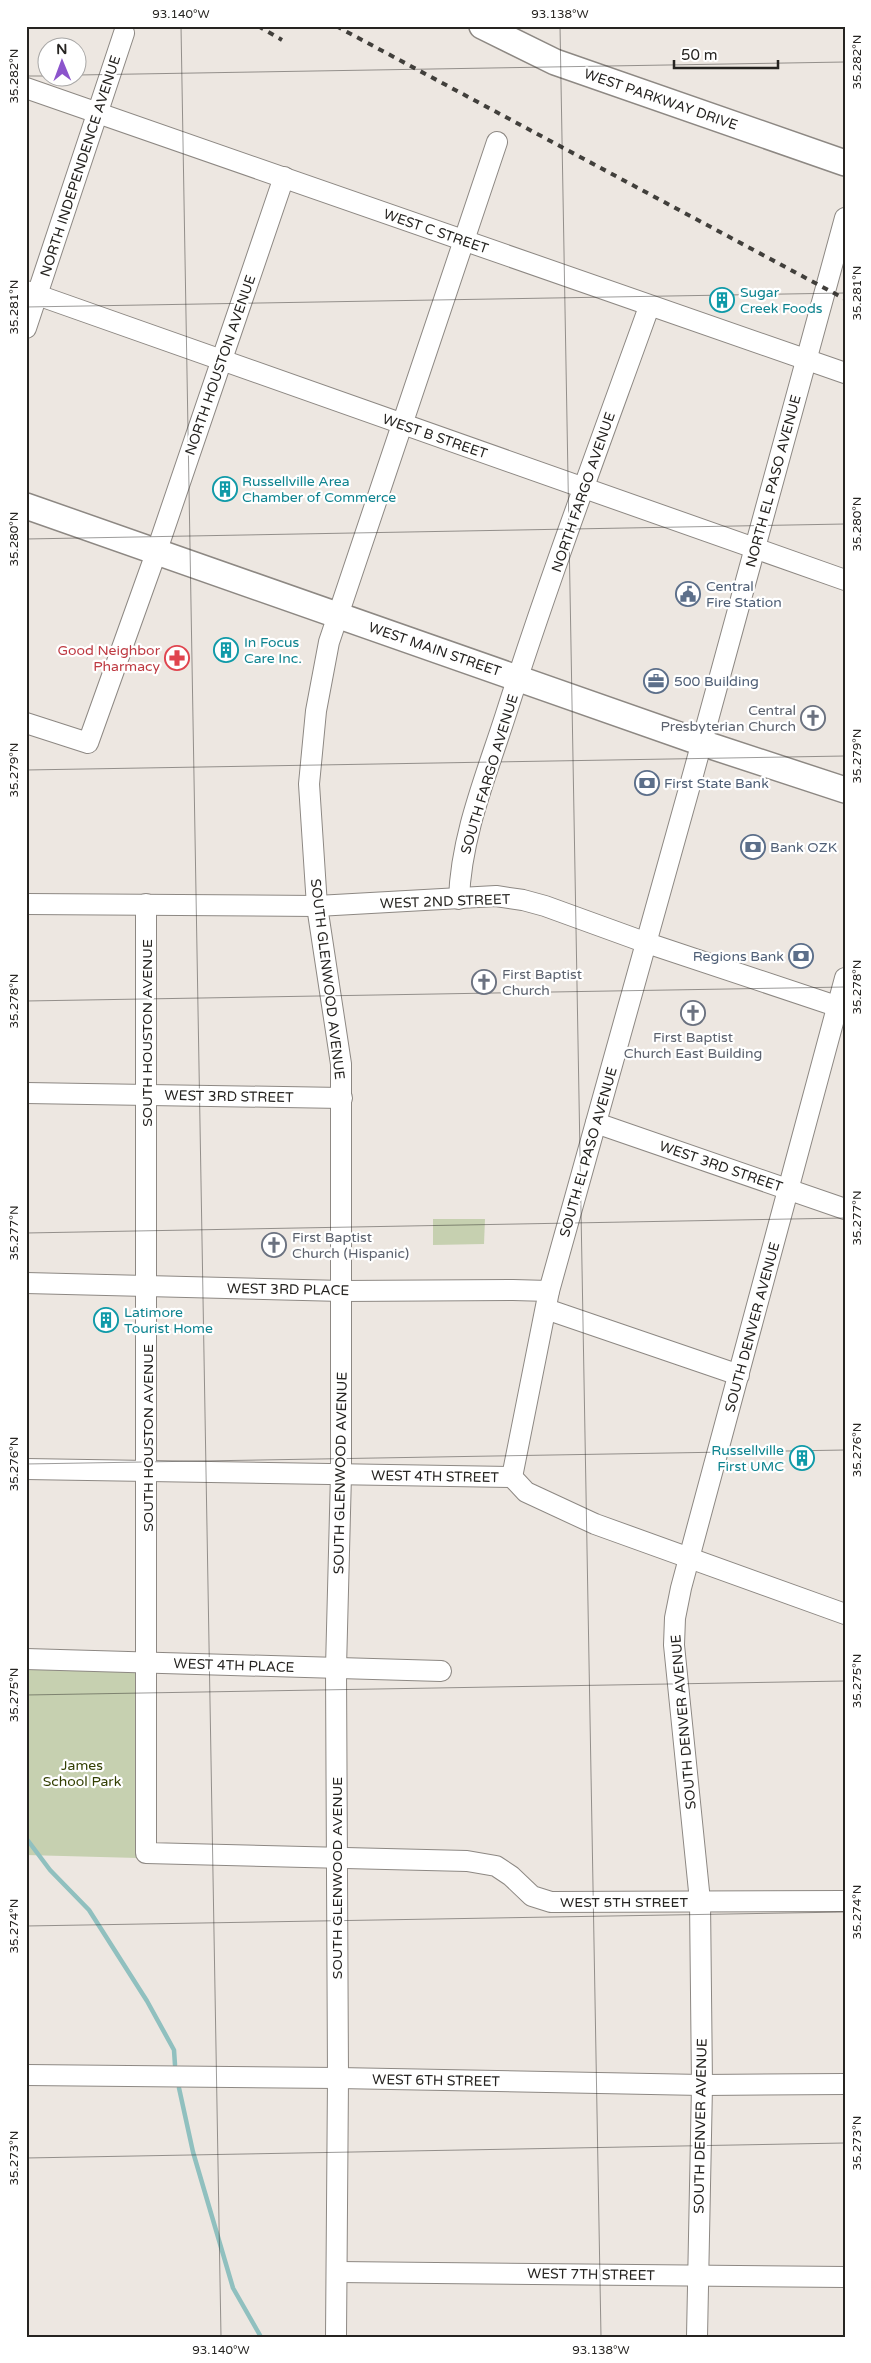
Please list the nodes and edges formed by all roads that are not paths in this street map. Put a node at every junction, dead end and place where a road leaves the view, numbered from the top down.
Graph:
1 (482, 26) edge
2 (124, 33) dead end
3 (26, 88) edge
4 (98, 112) junction
5 (497, 142) dead end
6 (845, 163) edge
7 (284, 178) junction
8 (845, 218) edge
9 (464, 241) junction
10 (32, 293) edge
11 (650, 307) junction
12 (26, 328) edge
13 (221, 360) junction
14 (807, 360) junction
15 (845, 373) edge
16 (402, 425) junction
17 (584, 487) junction
18 (26, 506) edge
19 (755, 547) junction
20 (156, 553) junction
21 (845, 580) edge
22 (338, 615) junction
23 (518, 678) junction
24 (26, 723) edge
25 (702, 743) junction
26 (845, 790) edge
27 (459, 899) junction
28 (26, 904) edge
29 (146, 904) junction
30 (317, 906) junction
31 (646, 944) junction
32 (845, 978) edge
33 (841, 1007) edge
34 (26, 1093) edge
35 (148, 1095) junction
36 (342, 1098) junction
37 (596, 1123) junction
38 (789, 1190) junction
39 (845, 1209) edge
40 (26, 1283) edge
41 (147, 1285) junction
42 (342, 1291) junction
43 (547, 1300) junction
44 (739, 1375) junction
45 (26, 1469) edge
46 (148, 1471) junction
47 (341, 1474) junction
48 (512, 1477) junction
49 (689, 1558) junction
50 (845, 1614) edge
51 (26, 1659) edge
52 (147, 1662) junction
53 (336, 1668) junction
54 (441, 1671) dead end
55 (146, 1853) joint
56 (338, 1858) junction
57 (845, 1900) edge
58 (700, 1901) junction
59 (26, 2076) edge
60 (338, 2078) junction
61 (845, 2084) edge
62 (702, 2085) junction
63 (337, 2272) junction
64 (697, 2276) junction
65 (845, 2277) edge
66 (336, 2337) edge
67 (697, 2337) edge

1 - 6 main road, WEST PARKWAY DRIVE
2 - 4 street, NORTH INDEPENDENCE AVENUE
3 - 4 street, WEST C STREET
4 - 7 street, WEST C STREET
4 - 10 street, NORTH INDEPENDENCE AVENUE
5 - 9 street, SOUTH GLENWOOD AVENUE
7 - 9 street, WEST C STREET
7 - 13 street, NORTH HOUSTON AVENUE
8 - 14 street, NORTH EL PASO AVENUE
9 - 11 street, WEST C STREET
9 - 16 street, SOUTH GLENWOOD AVENUE
10 - 12 street, NORTH INDEPENDENCE AVENUE
10 - 13 street, WEST B STREET
11 - 14 street, WEST C STREET
11 - 17 street, NORTH FARGO AVENUE
13 - 16 street, WEST B STREET
13 - 20 street, NORTH HOUSTON AVENUE
14 - 15 street, WEST C STREET
14 - 19 street, NORTH EL PASO AVENUE
16 - 17 street, WEST B STREET
16 - 22 street, SOUTH GLENWOOD AVENUE
17 - 19 street, WEST B STREET
17 - 23 street, NORTH FARGO AVENUE
18 - 20 main road, WEST MAIN STREET
19 - 21 street, WEST B STREET
19 - 25 street, NORTH EL PASO AVENUE
20 - 22 main road, WEST MAIN STREET
20 - 24 street
22 - 23 main road, WEST MAIN STREET
22 - 30 street, SOUTH GLENWOOD AVENUE
23 - 25 main road, WEST MAIN STREET
23 - 27 street, SOUTH FARGO AVENUE
25 - 26 main road, WEST MAIN STREET
25 - 31 street, SOUTH EL PASO AVENUE
27 - 30 street, WEST 2ND STREET
27 - 31 street, WEST 2ND STREET
28 - 29 street, WEST 2ND STREET
29 - 30 street, WEST 2ND STREET
29 - 35 street, SOUTH HOUSTON AVENUE
30 - 36 street, SOUTH GLENWOOD AVENUE
31 - 33 street, WEST 2ND STREET
31 - 37 street, SOUTH EL PASO AVENUE
32 - 33 street, SOUTH DENVER AVENUE
33 - 38 street, SOUTH DENVER AVENUE
34 - 35 street, WEST 3RD STREET
35 - 36 street, WEST 3RD STREET
35 - 41 street, SOUTH HOUSTON AVENUE
36 - 42 street, SOUTH GLENWOOD AVENUE
37 - 38 street, WEST 3RD STREET
37 - 43 street, SOUTH EL PASO AVENUE
38 - 39 street, WEST 3RD STREET
38 - 44 street, SOUTH DENVER AVENUE
40 - 41 street, WEST 3RD PLACE
41 - 42 street, WEST 3RD PLACE
41 - 46 street, SOUTH HOUSTON AVENUE
42 - 43 street, WEST 3RD PLACE
42 - 47 street, SOUTH GLENWOOD AVENUE
43 - 44 street, WEST 3RD PLACE
43 - 48 street, SOUTH EL PASO AVENUE
44 - 49 street, SOUTH DENVER AVENUE
45 - 46 street, WEST 4TH STREET
46 - 47 street, WEST 4TH STREET
46 - 52 street, SOUTH HOUSTON AVENUE
47 - 48 street, WEST 4TH STREET
47 - 53 street, SOUTH GLENWOOD AVENUE
48 - 49 street, WEST 4TH STREET
49 - 50 street, WEST 4TH STREET
49 - 58 street, SOUTH DENVER AVENUE
51 - 52 street, WEST 4TH PLACE
52 - 53 street, WEST 4TH PLACE
52 - 55 street, SOUTH HOUSTON AVENUE
53 - 54 street, WEST 4TH PLACE
53 - 56 street, SOUTH GLENWOOD AVENUE
55 - 56 street, WEST 5TH STREET
56 - 58 street, WEST 5TH STREET
56 - 60 street, SOUTH GLENWOOD AVENUE
57 - 58 street, WEST 5TH STREET
58 - 62 street, SOUTH DENVER AVENUE
59 - 60 street, WEST 6TH STREET
60 - 62 street, WEST 6TH STREET
60 - 63 street, SOUTH GLENWOOD AVENUE
61 - 62 street, WEST 6TH STREET
62 - 64 street, SOUTH DENVER AVENUE
63 - 64 street, WEST 7TH STREET
63 - 66 street, SOUTH GLENWOOD AVENUE
64 - 65 street, WEST 7TH STREET
64 - 67 street, SOUTH DENVER AVENUE

